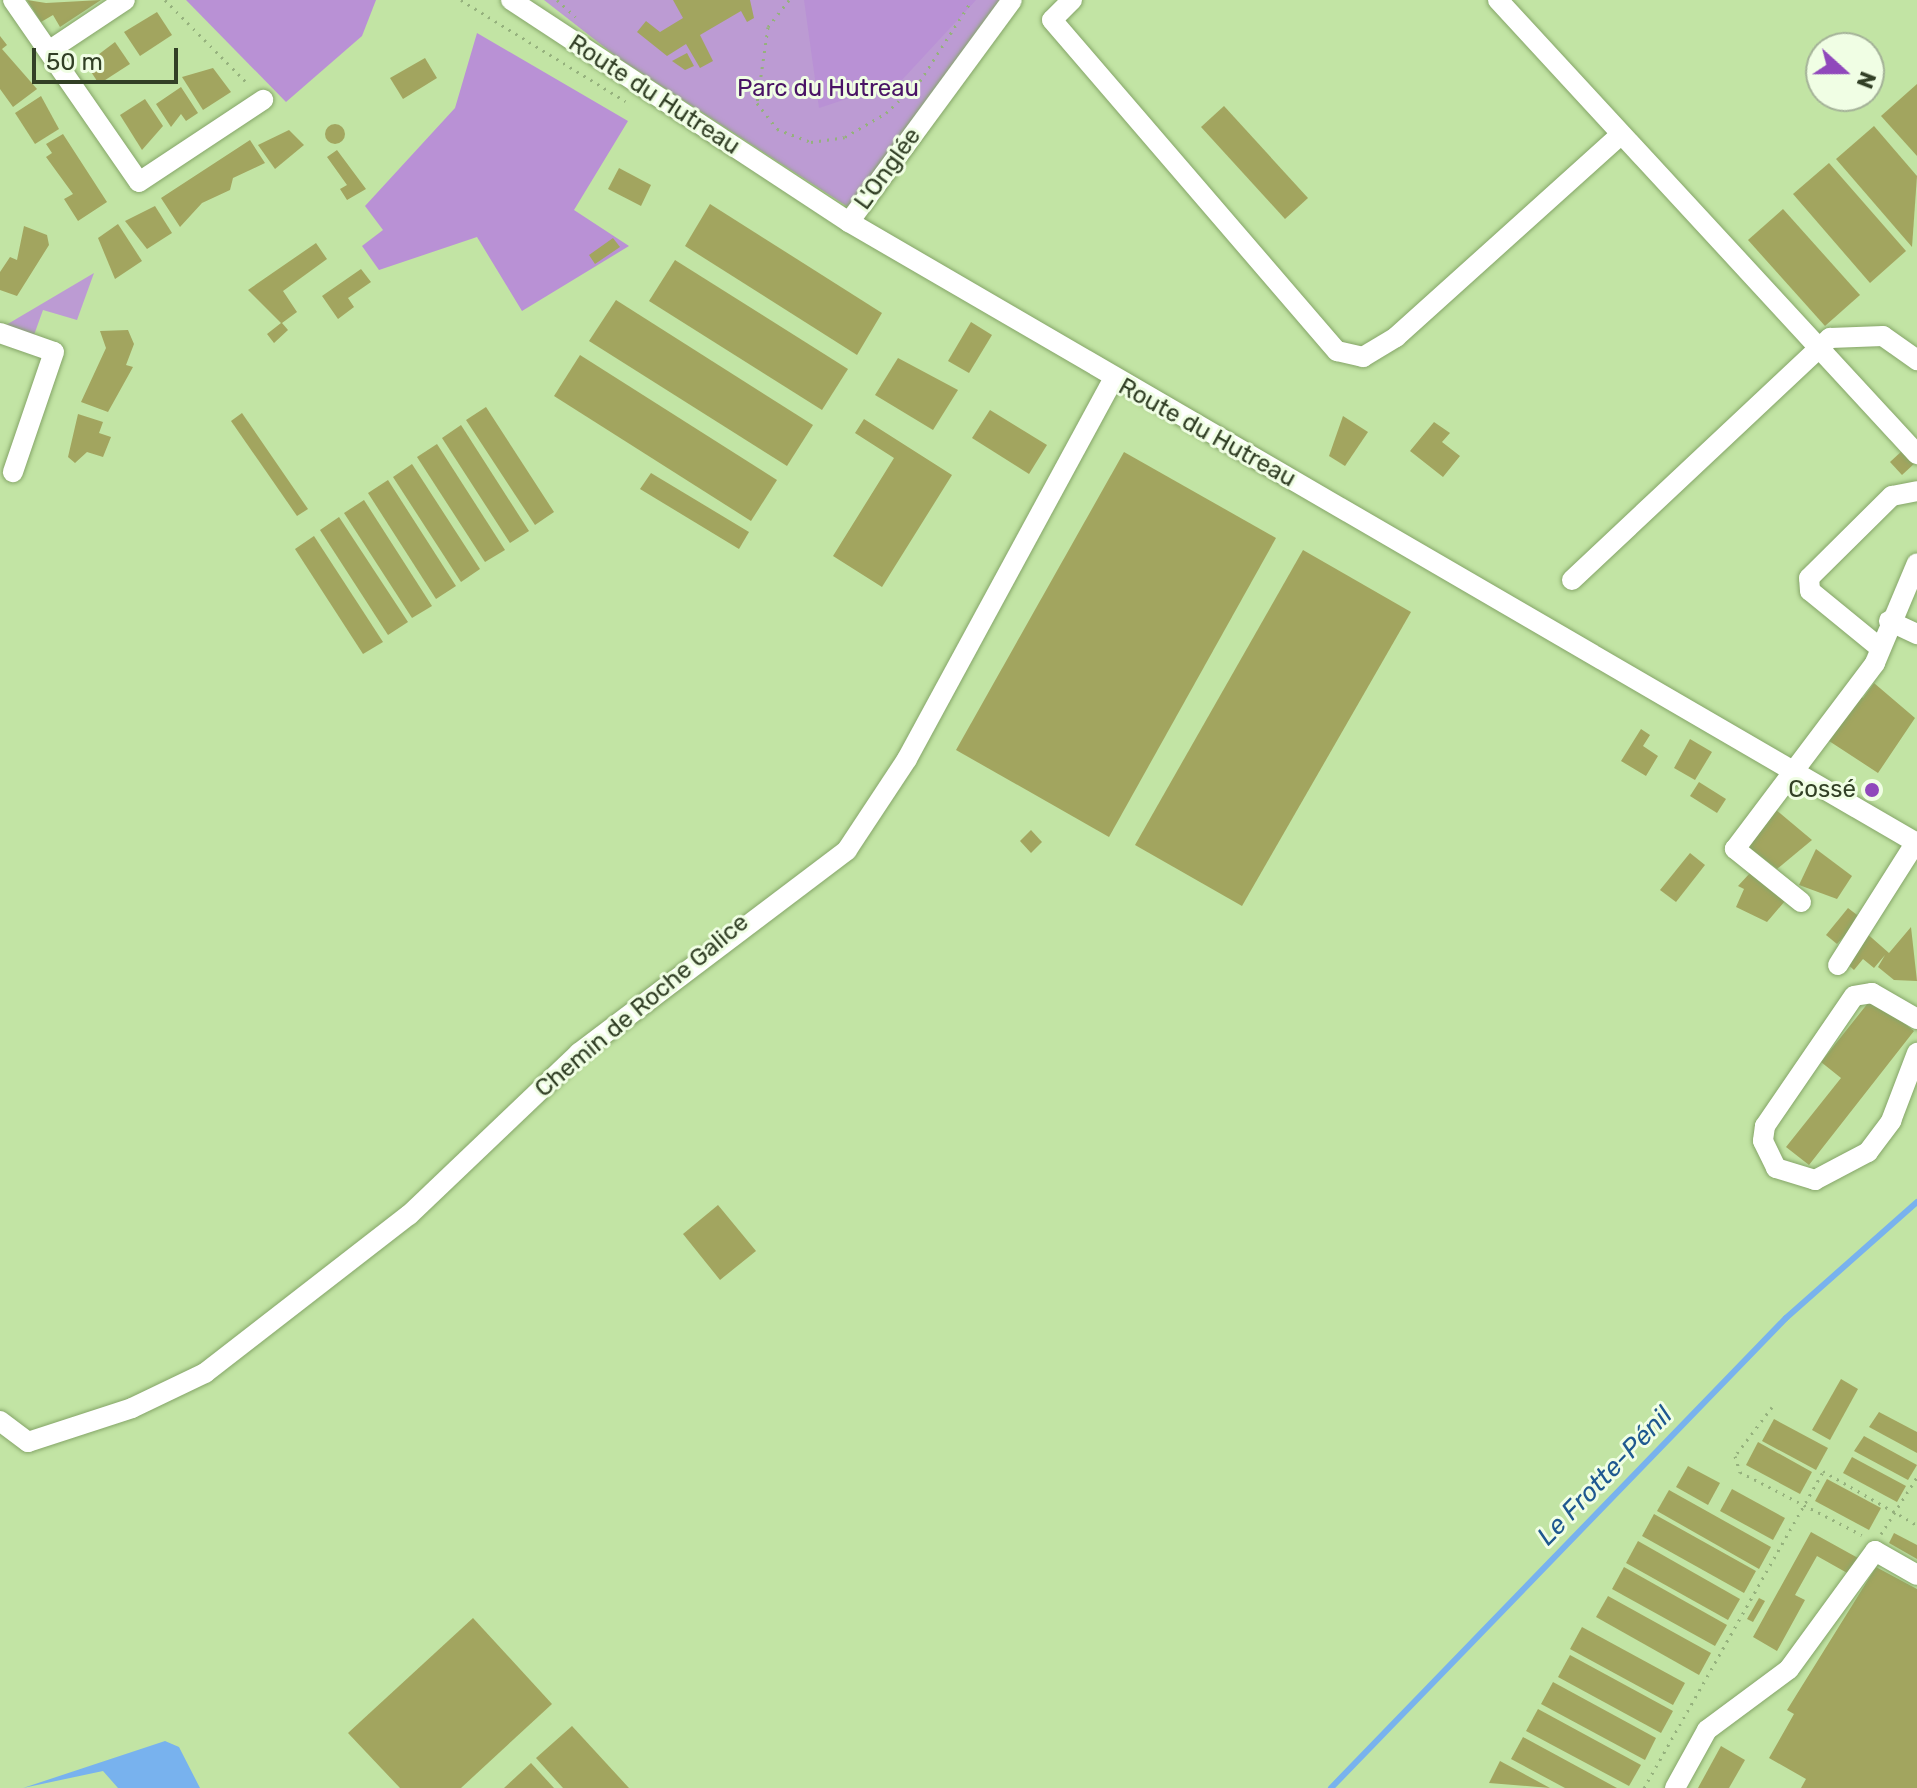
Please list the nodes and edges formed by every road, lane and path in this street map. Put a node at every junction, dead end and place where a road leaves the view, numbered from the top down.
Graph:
1 (13, 0) edge
2 (125, 0) edge
3 (165, 0) edge
4 (511, 0) edge
5 (789, 0) edge
6 (972, 0) edge
7 (1012, 0) edge
8 (1072, 0) edge
9 (1498, 0) edge
10 (50, 50) junction
11 (263, 100) joint
12 (1619, 136) junction
13 (849, 222) junction
14 (0, 333) edge
15 (1816, 351) junction
16 (1917, 360) edge
17 (1113, 380) junction
18 (1917, 454) edge
19 (13, 472) dead end
20 (1917, 491) edge
21 (1917, 563) edge
22 (1572, 580) dead end
23 (1889, 621) junction
24 (1917, 634) edge
25 (1880, 648) junction
26 (1797, 767) junction
27 (1917, 842) edge
28 (1801, 902) dead end
29 (1838, 965) dead end
30 (1917, 1019) edge
31 (1917, 1053) edge
32 (1772, 1407) dead end
33 (0, 1421) edge
34 (1917, 1477) edge
35 (1803, 1507) junction
36 (1895, 1512) junction
37 (1917, 1525) edge
38 (1875, 1551) junction
39 (1917, 1575) edge
40 (1644, 1788) edge
41 (1675, 1788) edge

1 - 10 street
2 - 10 street
3 - 11 path
4 - 13 street, Route du Hutreau
5 - 6 path
7 - 13 street, L'Onglée
8 - 12 street
9 - 12 street
10 - 11 street
12 - 15 street
13 - 17 street, Route du Hutreau
14 - 19 street
15 - 16 street
15 - 18 street
15 - 22 street
17 - 26 street, Route du Hutreau
17 - 33 street, Chemin de Roche Galice
20 - 25 street
21 - 23 street
23 - 24 street
23 - 25 street
25 - 26 street
26 - 27 street, Route du Hutreau
26 - 28 street
27 - 29 street
30 - 31 street
32 - 35 path
34 - 36 path
35 - 36 path
35 - 38 path
35 - 40 path
36 - 37 path
36 - 38 path
38 - 39 street
38 - 41 street

